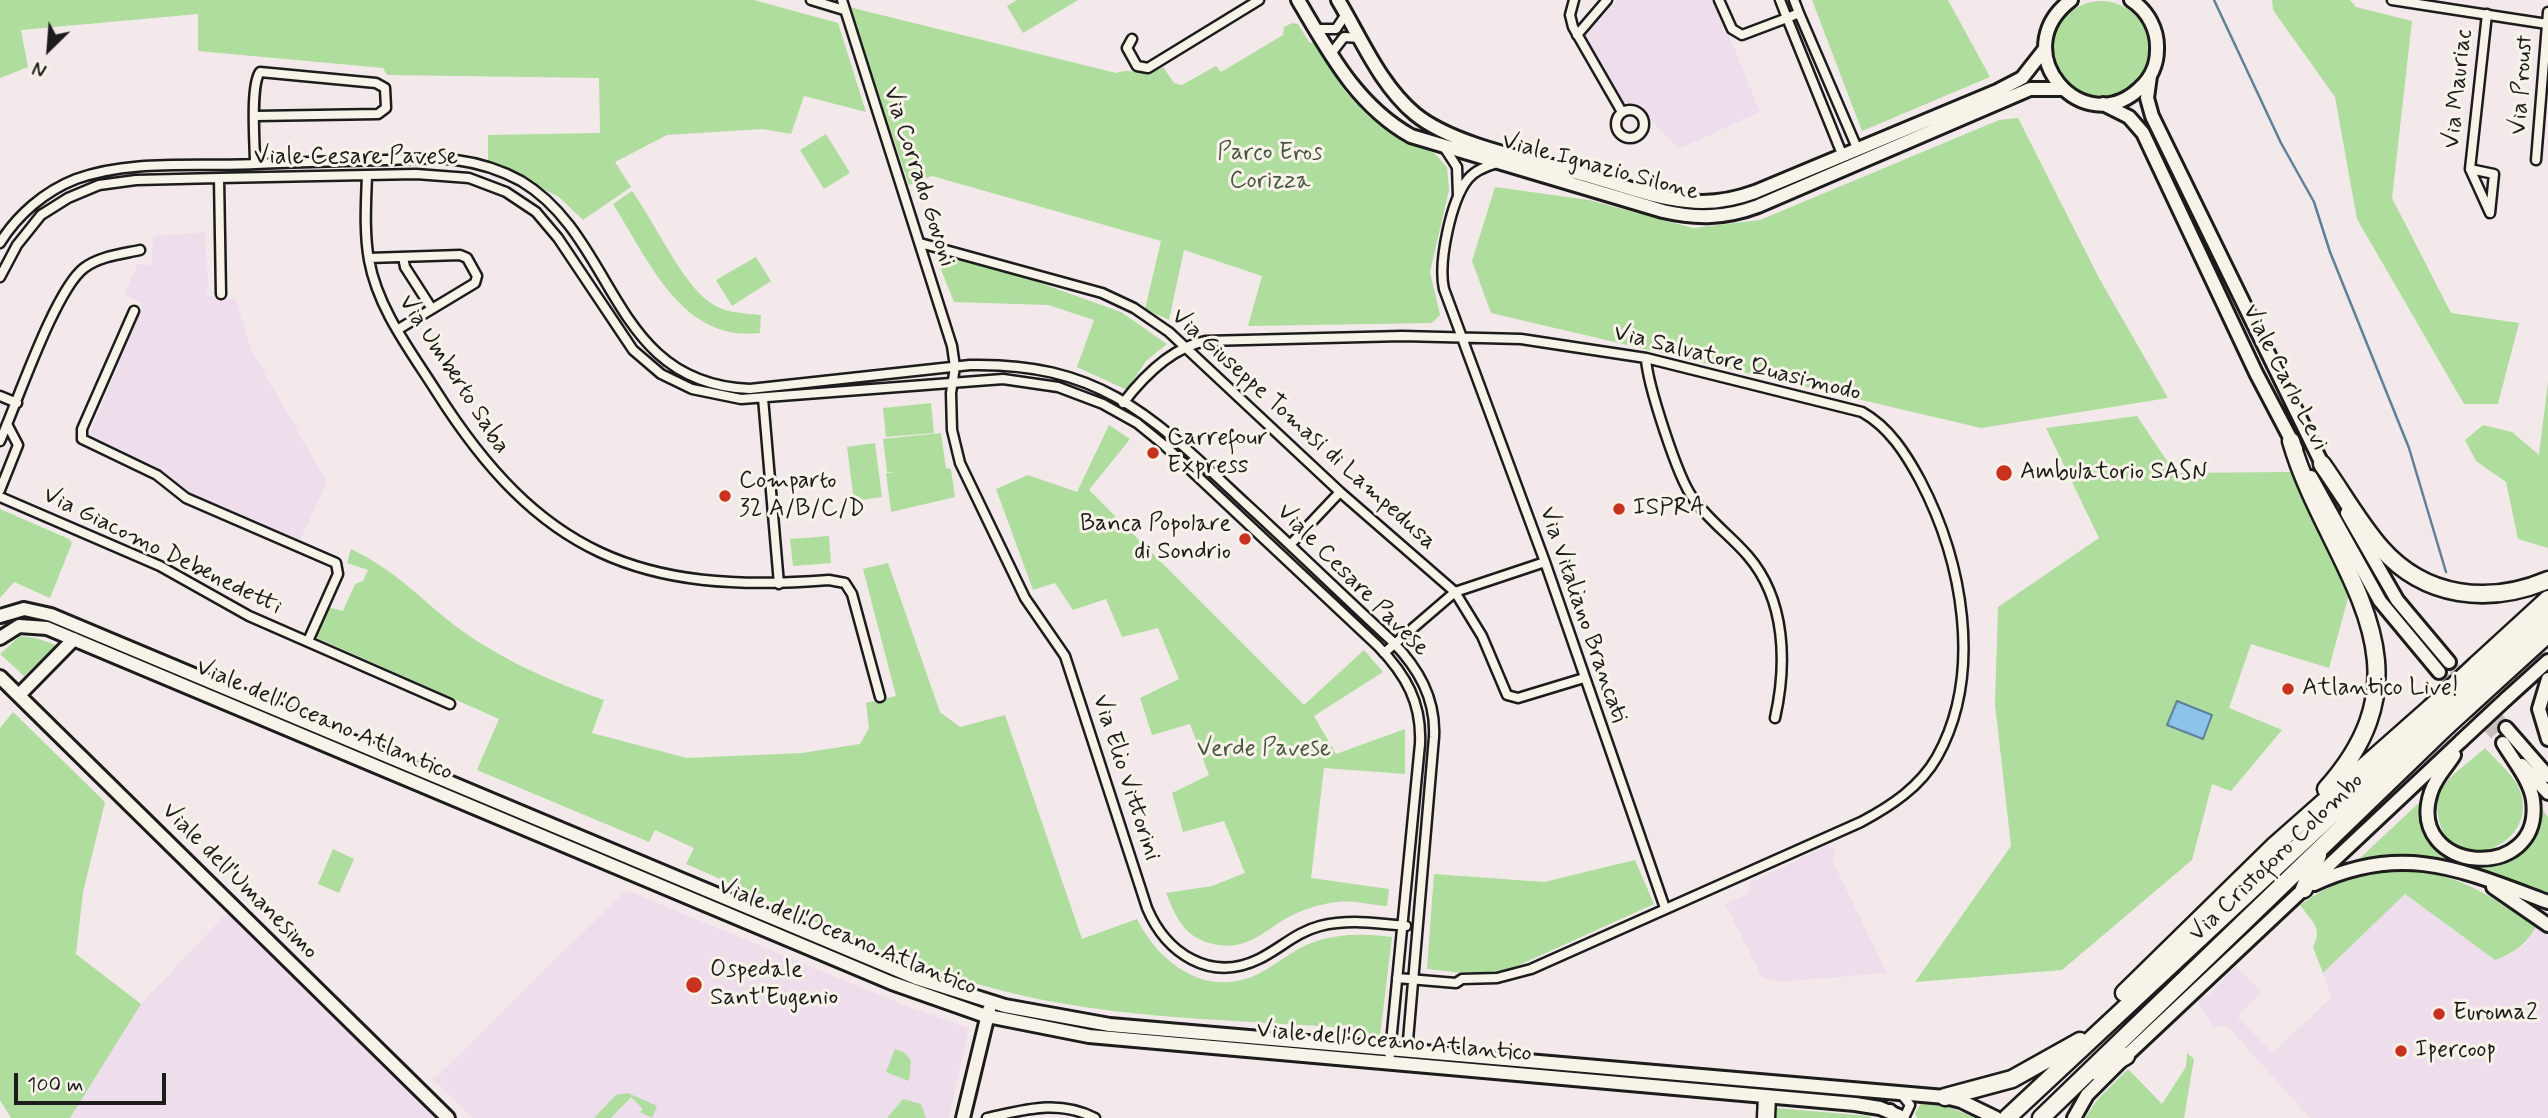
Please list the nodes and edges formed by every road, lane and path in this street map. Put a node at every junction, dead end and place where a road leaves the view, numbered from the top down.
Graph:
1 (811, 0) edge
2 (842, 0) edge
3 (1259, 0) edge
4 (1298, 0) edge
5 (1338, 0) edge
6 (1574, 0) edge
7 (1607, 0) edge
8 (1719, 0) edge
9 (1780, 0) edge
10 (1794, 0) edge
11 (2131, 0) edge
12 (2392, 0) edge
13 (2414, 2) edge
14 (2065, 3) edge
15 (845, 10) junction
16 (2548, 12) edge
17 (1799, 13) junction
18 (1346, 14) junction
19 (2487, 14) junction
20 (1787, 18) junction
21 (2547, 24) edge
22 (1315, 29) junction
23 (1577, 35) junction
24 (1361, 38) junction
25 (1132, 39) dead end
26 (2044, 50) junction
27 (1330, 55) junction
28 (2150, 76) junction
29 (2063, 89) junction
30 (2103, 104) junction
31 (1622, 112) dead end
32 (256, 116) junction
33 (1444, 147) junction
34 (1857, 148) junction
35 (1842, 154) junction
36 (415, 159) junction
37 (2536, 160) dead end
38 (1497, 163) junction
39 (255, 164) junction
40 (2470, 169) junction
41 (96, 173) junction
42 (416, 174) junction
43 (367, 175) junction
44 (219, 178) junction
45 (99, 185) junction
46 (1458, 198) junction
47 (0, 243) edge
48 (919, 243) junction
49 (140, 250) dead end
50 (403, 257) junction
51 (369, 258) junction
52 (0, 277) edge
53 (221, 294) dead end
54 (432, 309) junction
55 (134, 311) dead end
56 (623, 312) junction
57 (610, 319) junction
58 (397, 330) junction
59 (1461, 336) junction
60 (1186, 347) junction
61 (1646, 358) junction
62 (955, 367) junction
63 (953, 382) junction
64 (0, 396) edge
65 (763, 398) junction
66 (1124, 401) junction
67 (17, 403) junction
68 (1118, 412) junction
69 (7, 424) junction
70 (0, 441) edge
71 (2291, 441) junction
72 (2322, 464) junction
73 (0, 490) edge
74 (1340, 492) junction
75 (0, 497) edge
76 (1268, 524) junction
77 (1259, 534) junction
78 (1290, 545) junction
79 (1545, 562) junction
80 (2548, 580) edge
81 (779, 584) junction
82 (1455, 592) junction
83 (2548, 599) edge
84 (2548, 616) edge
85 (0, 617) edge
86 (76, 633) junction
87 (2548, 634) edge
88 (0, 638) edge
89 (308, 641) junction
90 (1394, 643) junction
91 (1384, 653) junction
92 (2548, 661) edge
93 (2449, 662) tunnel mouth
94 (2439, 672) tunnel mouth
95 (2484, 675) junction
96 (0, 677) edge
97 (1584, 678) junction
98 (2548, 680) edge
99 (19, 695) junction
100 (880, 697) dead end
101 (450, 704) dead end
102 (2438, 716) junction
103 (1774, 718) dead end
104 (2503, 735) junction
105 (2548, 739) edge
106 (2461, 741) junction
107 (2548, 763) edge
108 (2548, 776) edge
109 (2548, 793) edge
110 (2328, 841) junction
111 (2275, 845) junction
112 (2481, 879) junction
113 (2304, 889) junction
114 (2548, 902) edge
115 (1665, 908) junction
116 (2548, 925) edge
117 (1404, 926) junction
118 (1418, 927) junction
119 (1397, 978) junction
120 (1413, 979) junction
121 (990, 1010) junction
122 (2101, 1030) junction
123 (1391, 1048) junction
124 (1407, 1050) junction
125 (2126, 1056) junction
126 (1389, 1063) junction
127 (1406, 1065) junction
128 (2074, 1086) junction
129 (1901, 1094) junction
130 (1767, 1097) junction
131 (1945, 1097) junction
132 (1898, 1116) edge
133 (448, 1118) edge
134 (963, 1118) edge
135 (987, 1118) edge
136 (1095, 1118) edge
137 (1762, 1118) edge
138 (1770, 1118) edge
139 (1996, 1118) edge
140 (2007, 1118) edge
141 (2041, 1118) edge
142 (2074, 1118) edge

1 - 15 street
2 - 15 street, Via Corrado Govoni
3 - 25 street
4 - 22 main road, Viale Ignazio Silone
5 - 18 main road, Viale Ignazio Silone
6 - 23 street
7 - 23 street
8 - 20 street
9 - 20 street
10 - 17 street
11 - 28 main road, Viale Carlo Levi
12 - 13 street
13 - 19 street
14 - 26 main road
15 - 48 street, Via Corrado Govoni
16 - 21 street, Via Proust
17 - 20 street
17 - 34 street
18 - 22 street
18 - 24 main road, Viale Ignazio Silone
19 - 21 street
19 - 40 street, Via Mauriac
20 - 35 street
21 - 37 street, Via Proust
22 - 27 main road, Viale Ignazio Silone
23 - 31 street
24 - 27 street
24 - 35 main road, Viale Ignazio Silone
26 - 29 main road
26 - 34 main road, Viale Ignazio Silone
27 - 33 main road, Viale Ignazio Silone
28 - 30 main road
28 - 72 main road, Viale Carlo Levi
29 - 30 main road, Viale Carlo Levi
29 - 38 main road, Viale Ignazio Silone
30 - 71 main road, Viale Carlo Levi
32 - 32 street
32 - 39 street
33 - 38 main road, Viale Ignazio Silone
33 - 46 street
34 - 35 main road, Viale Ignazio Silone
36 - 39 street, Viale Cesare Pavese
36 - 42 street
36 - 56 street, Viale Cesare Pavese
38 - 46 street
39 - 41 street, Viale Cesare Pavese
40 - 40 street, Via Mauriac
41 - 45 street
41 - 47 street, Viale Cesare Pavese
42 - 43 street, Viale Cesare Pavese
42 - 57 street, Viale Cesare Pavese
43 - 44 street, Viale Cesare Pavese
43 - 51 street, Via Umberto Saba
44 - 45 street, Viale Cesare Pavese
44 - 53 street
45 - 52 street, Viale Cesare Pavese
46 - 59 street, Via Vitaliano Brancati
48 - 60 street, Via Giuseppe Tomasi di Lampedusa
48 - 62 street, Via Corrado Govoni
49 - 67 street
50 - 51 street
50 - 54 street
50 - 54 street
51 - 58 street, Via Umberto Saba
54 - 58 street
55 - 89 street
56 - 57 street
56 - 62 street, Viale Cesare Pavese
57 - 65 street, Viale Cesare Pavese
58 - 81 street, Via Umberto Saba
59 - 60 street, Via Salvatore Quasimodo
59 - 61 street, Via Salvatore Quasimodo
59 - 79 street, Via Vitaliano Brancati
60 - 66 street, Via Salvatore Quasimodo
60 - 74 street, Via Giuseppe Tomasi di Lampedusa
61 - 103 street
61 - 115 street, Via Salvatore Quasimodo
62 - 63 street
62 - 66 street, Viale Cesare Pavese
63 - 65 street, Viale Cesare Pavese
63 - 68 street, Viale Cesare Pavese
63 - 117 street, Via Elio Vittorini
64 - 67 street
65 - 81 street
66 - 68 street, Via Salvatore Quasimodo
66 - 76 street, Viale Cesare Pavese
67 - 69 street
68 - 77 street, Viale Cesare Pavese
69 - 70 street
69 - 73 street
71 - 94 main road, Viale Carlo Levi
71 - 111 highway
72 - 80 highway
72 - 93 main road, Viale Carlo Levi
74 - 78 street
74 - 82 street, Via Giuseppe Tomasi di Lampedusa
75 - 89 street, Via Giacomo Debenedetti
76 - 77 street
76 - 78 street, Viale Cesare Pavese
77 - 91 street, Viale Cesare Pavese
78 - 90 street, Viale Cesare Pavese
79 - 82 street
79 - 97 street, Via Vitaliano Brancati
81 - 100 street, Via Umberto Saba
82 - 90 street
82 - 97 street, Via Giuseppe Tomasi di Lampedusa
83 - 95 highway, Via Cristoforo Colombo
84 - 95 highway
85 - 86 main road
86 - 88 main road
86 - 99 main road
86 - 121 main road, Viale dell'Oceano Atlantico
87 - 95 highway, Via Cristoforo Colombo
89 - 101 street, Via Giacomo Debenedetti
90 - 91 street
90 - 118 street, Viale Cesare Pavese
91 - 117 street, Viale Cesare Pavese
92 - 106 main road, Via Cristoforo Colombo, bridge
95 - 102 highway, Via Cristoforo Colombo, bridge
95 - 102 highway, Via Cristoforo Colombo, bridge
96 - 99 main road, Viale dell'Umanesimo
97 - 115 street, Via Vitaliano Brancati
98 - 105 main road
99 - 133 main road, Viale dell'Umanesimo
102 - 110 highway, Via Cristoforo Colombo
102 - 111 highway, Via Cristoforo Colombo
102 - 122 highway, Via Cristoforo Colombo
104 - 106 main road
104 - 107 main road
104 - 108 main road
104 - 109 main road
106 - 113 main road, Via Cristoforo Colombo
110 - 113 highway
110 - 128 highway, Via Cristoforo Colombo
111 - 122 highway, Via Cristoforo Colombo
112 - 113 main road
112 - 114 main road
112 - 116 main road
113 - 125 main road, Via Cristoforo Colombo
115 - 120 street, Via Salvatore Quasimodo
117 - 118 street, Via Elio Vittorini
117 - 119 street, Viale Cesare Pavese
118 - 120 street, Viale Cesare Pavese
119 - 120 street, Via Salvatore Quasimodo
119 - 123 street, Viale Cesare Pavese
120 - 124 street, Viale Cesare Pavese
121 - 123 main road, Viale dell'Oceano Atlantico
121 - 126 main road, Viale dell'Oceano Atlantico
121 - 134 main road
122 - 131 highway
122 - 140 highway, Via Cristoforo Colombo
123 - 124 main road, Viale dell'Oceano Atlantico
123 - 126 street, Viale Cesare Pavese
124 - 127 street, Viale Cesare Pavese
124 - 129 main road, Viale dell'Oceano Atlantico
125 - 128 highway
125 - 142 main road, Via Cristoforo Colombo
126 - 127 main road, Viale dell'Oceano Atlantico
127 - 130 main road, Viale dell'Oceano Atlantico
128 - 141 highway, Via Cristoforo Colombo
129 - 131 main road, Viale dell'Oceano Atlantico
129 - 132 street
130 - 132 main road, Viale dell'Oceano Atlantico
130 - 137 street
130 - 138 street
131 - 139 main road, Viale dell'Oceano Atlantico
135 - 136 street

